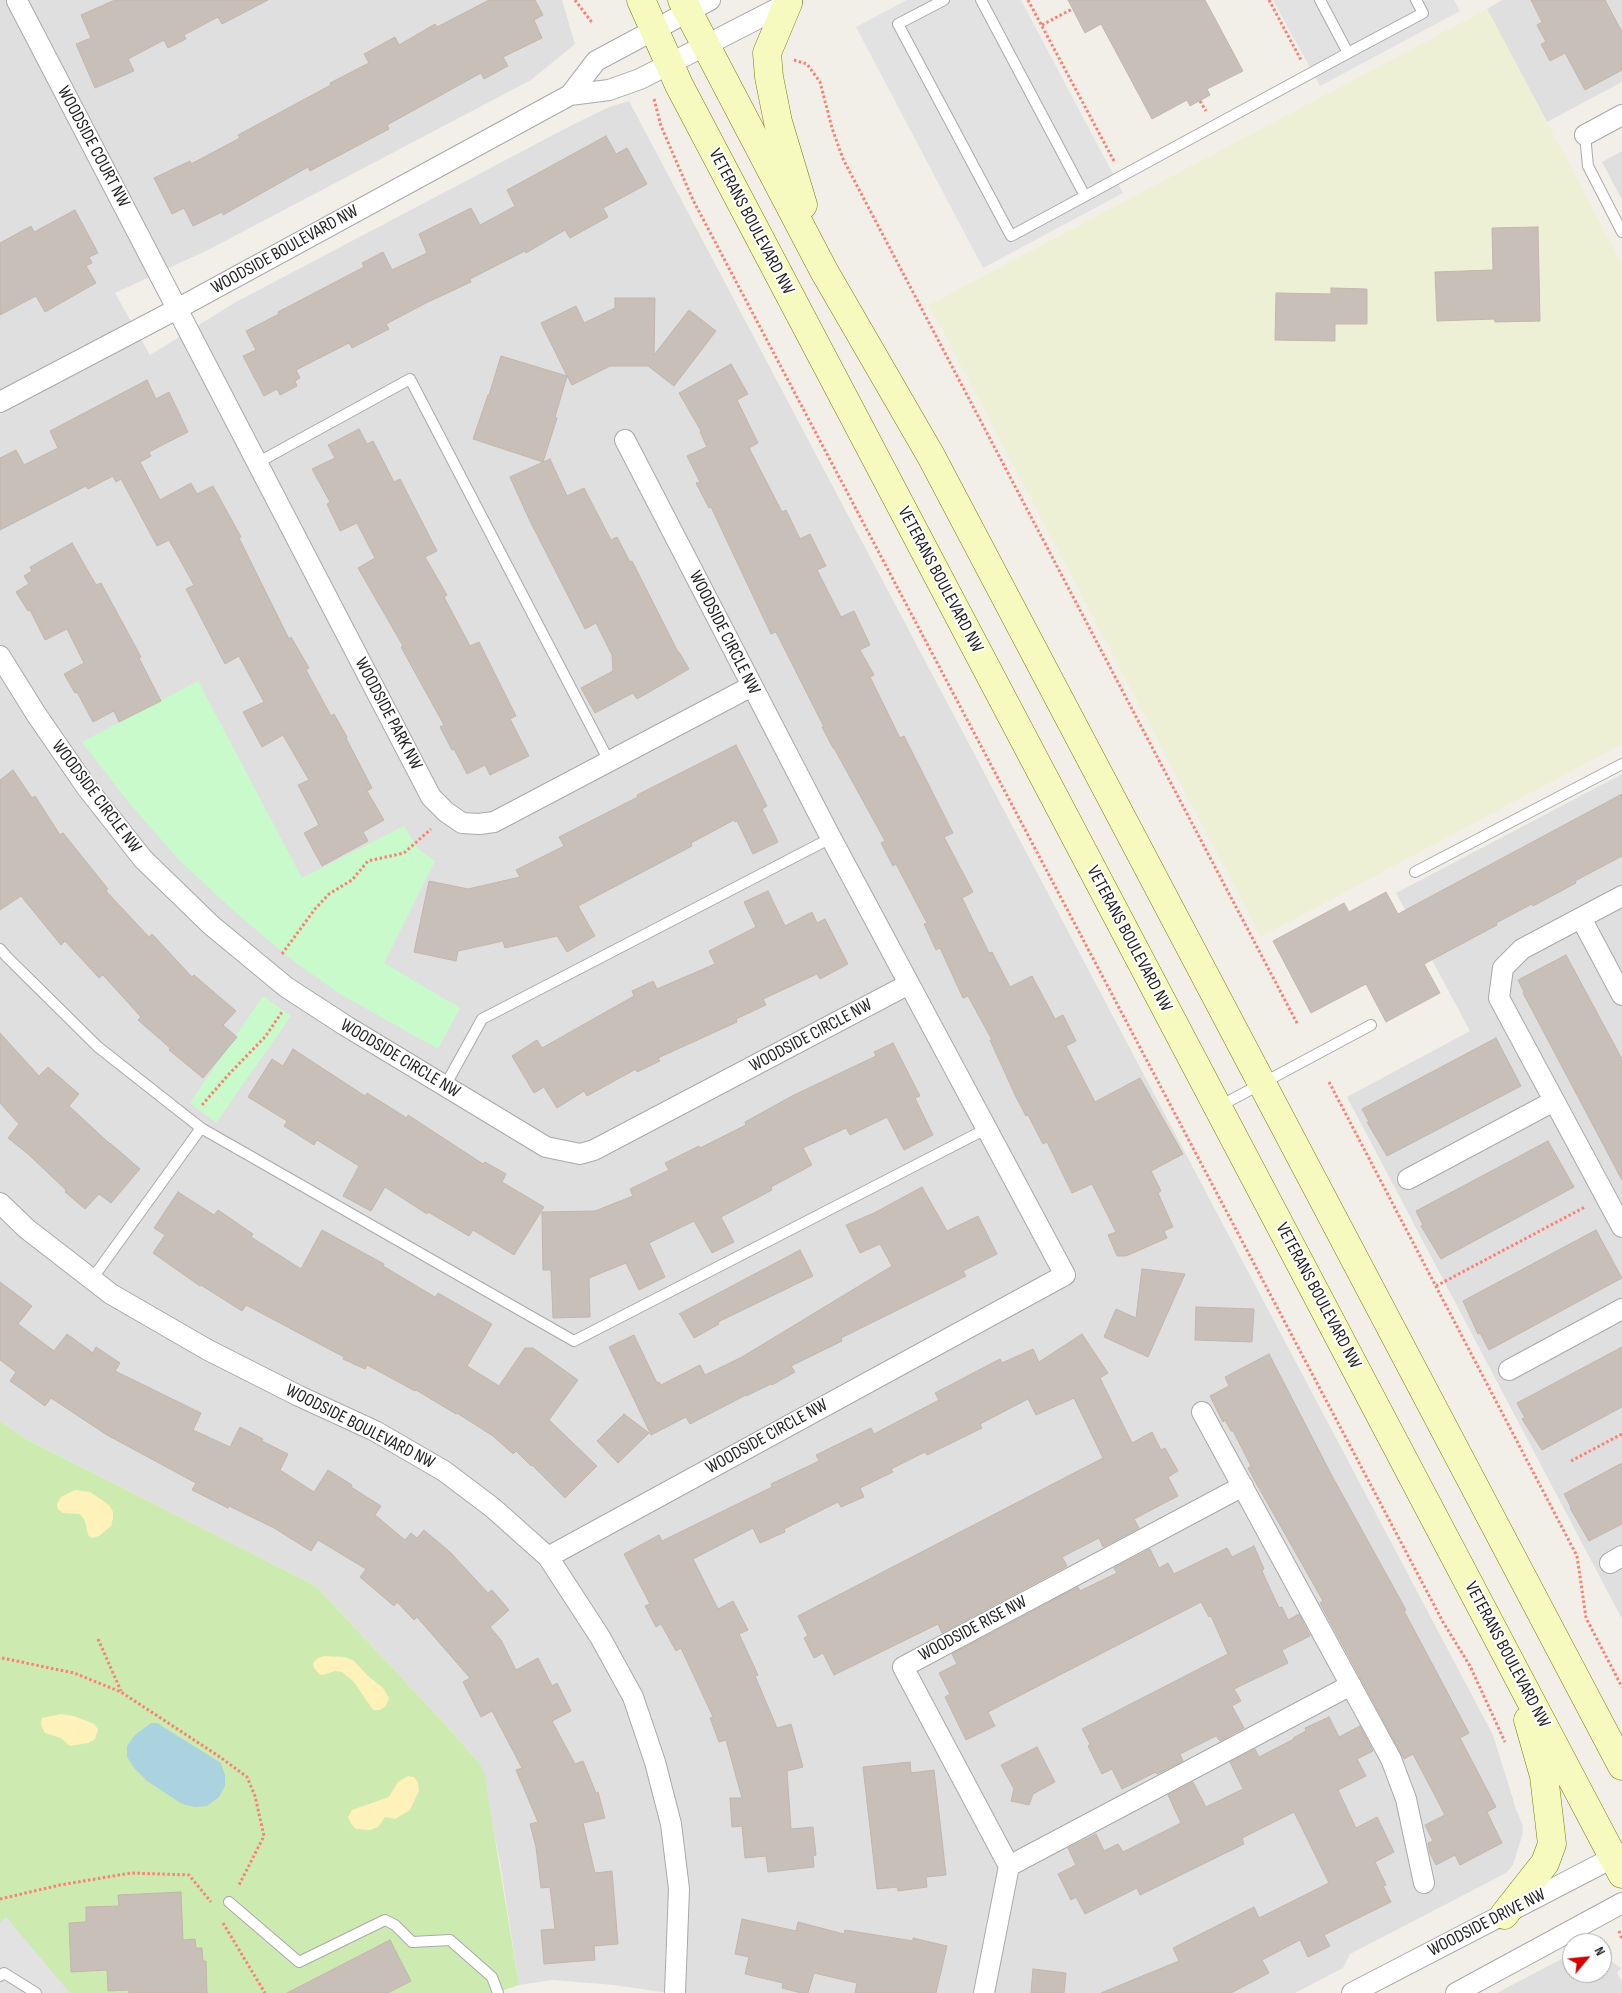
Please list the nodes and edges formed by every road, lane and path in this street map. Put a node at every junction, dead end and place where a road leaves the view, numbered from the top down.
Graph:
1 (575, 0) edge
2 (640, 0) edge
3 (944, 0) edge
4 (981, 0) edge
5 (1028, 0) edge
6 (1269, 0) edge
7 (1320, 0) edge
8 (1416, 0) edge
9 (791, 1) edge
10 (12, 4) edge
11 (694, 4) edge
12 (1072, 9) dead end
13 (593, 24) dead end
14 (1042, 25) junction
15 (654, 30) junction
16 (706, 45) junction
17 (1348, 53) junction
18 (787, 58) dead end
19 (670, 64) junction
20 (1303, 64) dead end
21 (570, 95) junction
22 (654, 98) dead end
23 (1200, 101) dead end
24 (1208, 115) dead end
25 (1622, 115) edge
26 (1585, 135) joint
27 (1115, 164) dead end
28 (1085, 196) junction
29 (1622, 232) edge
30 (824, 271) junction
31 (177, 309) junction
32 (0, 402) edge
33 (625, 440) dead end
34 (257, 463) junction
35 (0, 656) edge
36 (752, 686) junction
37 (609, 761) junction
38 (1622, 764) edge
39 (448, 814) junction
40 (831, 838) junction
41 (1415, 872) dead end
42 (1622, 896) edge
43 (1581, 918) junction
44 (0, 949) edge
45 (268, 973) junction
46 (909, 984) junction
47 (295, 993) junction
48 (1622, 995) edge
49 (1298, 1025) dead end
50 (1371, 1025) dead end
51 (1329, 1082) dead end
52 (1262, 1084) junction
53 (445, 1086) junction
54 (1554, 1101) junction
55 (1218, 1107) junction
56 (190, 1119) junction
57 (201, 1128) junction
58 (986, 1129) junction
59 (1408, 1179) dead end
60 (0, 1203) edge
61 (1592, 1203) dead end
62 (1622, 1227) edge
63 (92, 1279) junction
64 (1436, 1286) junction
65 (1622, 1309) edge
66 (1509, 1370) dead end
67 (1202, 1412) dead end
68 (1622, 1434) edge
69 (1571, 1461) dead end
70 (1243, 1486) junction
71 (548, 1557) junction
72 (98, 1639) dead end
73 (2, 1658) dead end
74 (1512, 1664) junction
75 (1351, 1685) junction
76 (1622, 1687) edge
77 (121, 1692) junction
78 (1506, 1744) dead end
79 (1622, 1766) edge
80 (1619, 1862) edge
81 (1009, 1866) junction
82 (1424, 1883) dead end
83 (0, 1899) edge
84 (229, 1902) junction
85 (1622, 1903) edge
86 (1504, 1915) junction
87 (220, 1918) junction
88 (1622, 1932) edge
89 (1622, 1939) edge
90 (0, 1976) edge
91 (36, 1993) edge
92 (265, 1993) edge
93 (498, 1993) edge
94 (675, 1993) edge
95 (984, 1993) edge
96 (1352, 1993) edge
97 (1456, 1993) edge

1 - 13 path
2 - 15 main road, VETERANS BOULEVARD NW
3 - 28 lane
4 - 28 lane
5 - 14 path
6 - 20 path
7 - 17 lane
8 - 17 lane
9 - 16 street, WOODSIDE BOULEVARD NW
9 - 30 main road
10 - 31 street, WOODSIDE COURT NW
11 - 15 street, WOODSIDE BOULEVARD NW
11 - 16 main road
12 - 14 path
14 - 27 path
15 - 19 main road, VETERANS BOULEVARD NW
15 - 21 street, WOODSIDE BOULEVARD NW
16 - 19 street, WOODSIDE BOULEVARD NW
16 - 30 main road
17 - 28 lane
18 - 49 path
19 - 21 street, WOODSIDE BOULEVARD NW
19 - 55 main road, VETERANS BOULEVARD NW
21 - 31 street, WOODSIDE BOULEVARD NW
22 - 78 path
23 - 24 path
25 - 26 street
26 - 29 lane
30 - 52 main road
31 - 32 street, WOODSIDE BOULEVARD NW
31 - 34 street, WOODSIDE PARK NW
33 - 36 street, WOODSIDE CIRCLE NW
34 - 37 lane
34 - 39 street, WOODSIDE PARK NW
35 - 45 street, WOODSIDE CIRCLE NW
36 - 37 street, WOODSIDE PARK NW
36 - 40 street, WOODSIDE CIRCLE NW
37 - 39 street, WOODSIDE PARK NW
38 - 41 lane
39 - 45 path
40 - 46 street, WOODSIDE CIRCLE NW
40 - 53 lane
42 - 43 street
43 - 48 street
43 - 54 street
44 - 56 lane
45 - 47 street, WOODSIDE CIRCLE NW
46 - 53 street, WOODSIDE CIRCLE NW
46 - 58 street, WOODSIDE CIRCLE NW
47 - 53 street, WOODSIDE CIRCLE NW
47 - 56 path
50 - 52 lane
51 - 64 path
52 - 55 lane
52 - 79 main road
54 - 59 street
54 - 62 street
55 - 74 main road, VETERANS BOULEVARD NW
56 - 57 lane
57 - 58 lane
57 - 63 lane
58 - 71 street, WOODSIDE CIRCLE NW
60 - 63 street, WOODSIDE BOULEVARD NW
61 - 64 path
63 - 71 street, WOODSIDE BOULEVARD NW
64 - 76 path
65 - 66 street
67 - 70 street
68 - 69 path
70 - 75 street
70 - 81 street, WOODSIDE RISE NW
71 - 94 street, WOODSIDE BOULEVARD NW
72 - 77 path
73 - 77 path
74 - 80 main road, VETERANS BOULEVARD NW
74 - 86 main road
75 - 81 street
75 - 82 street
77 - 84 path
80 - 86 street, WOODSIDE DRIVE NW
81 - 95 street
83 - 87 path
84 - 87 path
84 - 93 lane
85 - 97 street
86 - 96 street, WOODSIDE DRIVE NW
87 - 92 path
88 - 89 path
90 - 91 lane

